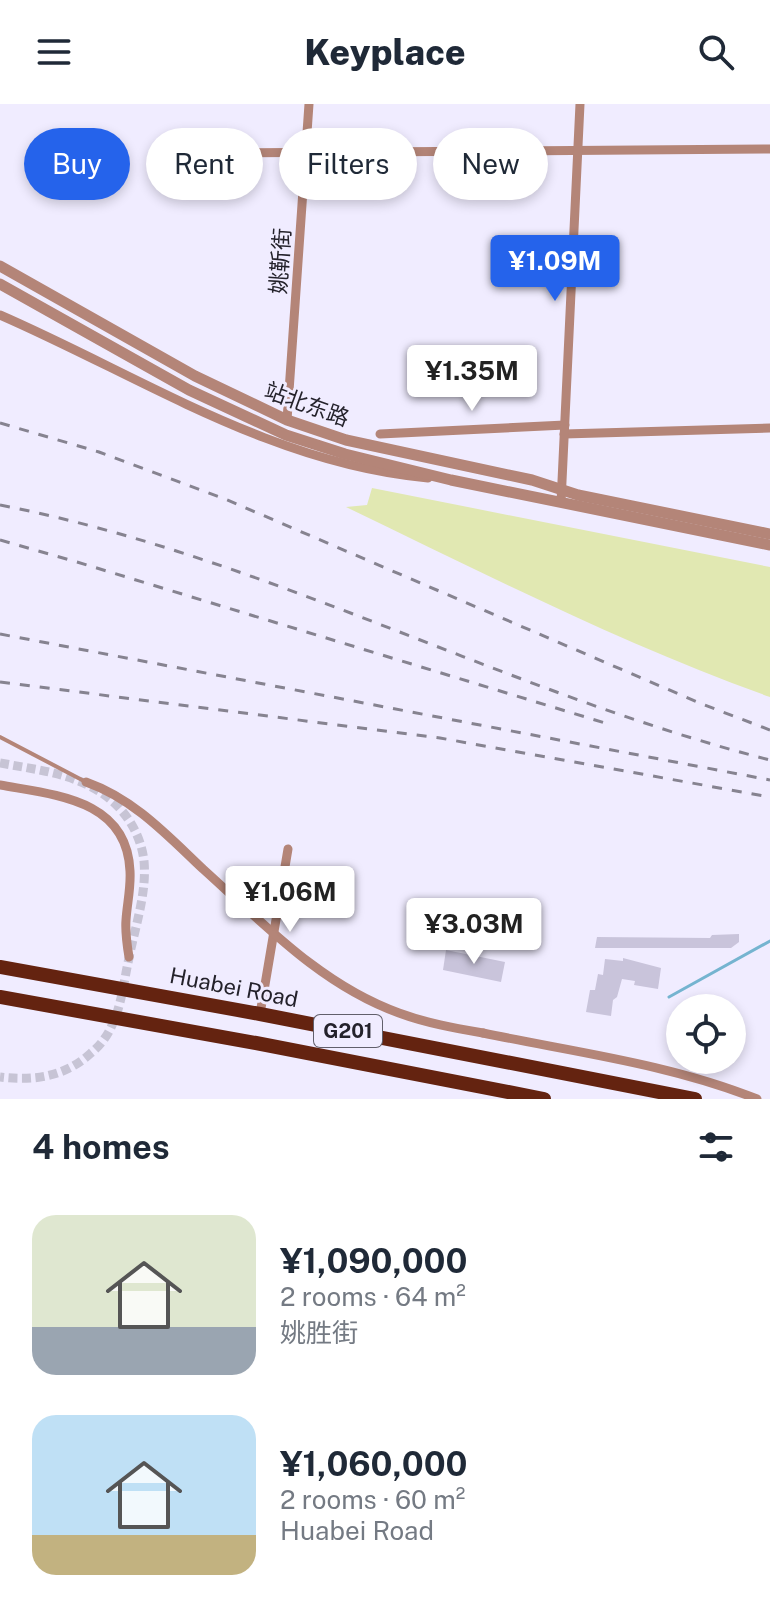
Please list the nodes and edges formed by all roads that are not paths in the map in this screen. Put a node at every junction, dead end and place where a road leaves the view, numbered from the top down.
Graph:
1 (309, 104) edge
2 (580, 104) edge
3 (307, 128) edge
4 (770, 149) edge
5 (579, 151) junction
6 (417, 152) edge
7 (302, 200) edge
8 (0, 266) edge
9 (0, 284) edge
10 (0, 315) edge
11 (287, 420) junction
12 (770, 428) edge
13 (564, 430) junction
14 (380, 434) dead end
15 (451, 480) junction
16 (561, 496) junction
17 (770, 534) edge
18 (770, 545) edge
19 (0, 737) edge
20 (86, 782) joint
21 (0, 785) edge
22 (288, 849) dead end
23 (129, 957) dead end
24 (0, 967) edge
25 (0, 997) edge
26 (260, 1014) junction
27 (544, 1099) edge
28 (695, 1099) edge
29 (757, 1099) edge

1 - 3 street, 姚靳街
2 - 5 street
4 - 5 street
5 - 6 street
5 - 13 street
7 - 11 street, 姚靳街
8 - 11 street, 站北东路
9 - 15 street, 站北东路
10 - 15 street
11 - 16 street, 站北东路
12 - 13 street
13 - 14 street
13 - 16 street
15 - 16 street, 站北东路
16 - 17 street, 站北东路
16 - 18 street, 站北东路
19 - 20 lane
20 - 29 street, bridge
21 - 23 street, bridge
22 - 26 street
24 - 26 highway, Huabei Road / G201
25 - 27 highway, G201
26 - 28 highway, Huabei Road / G201

